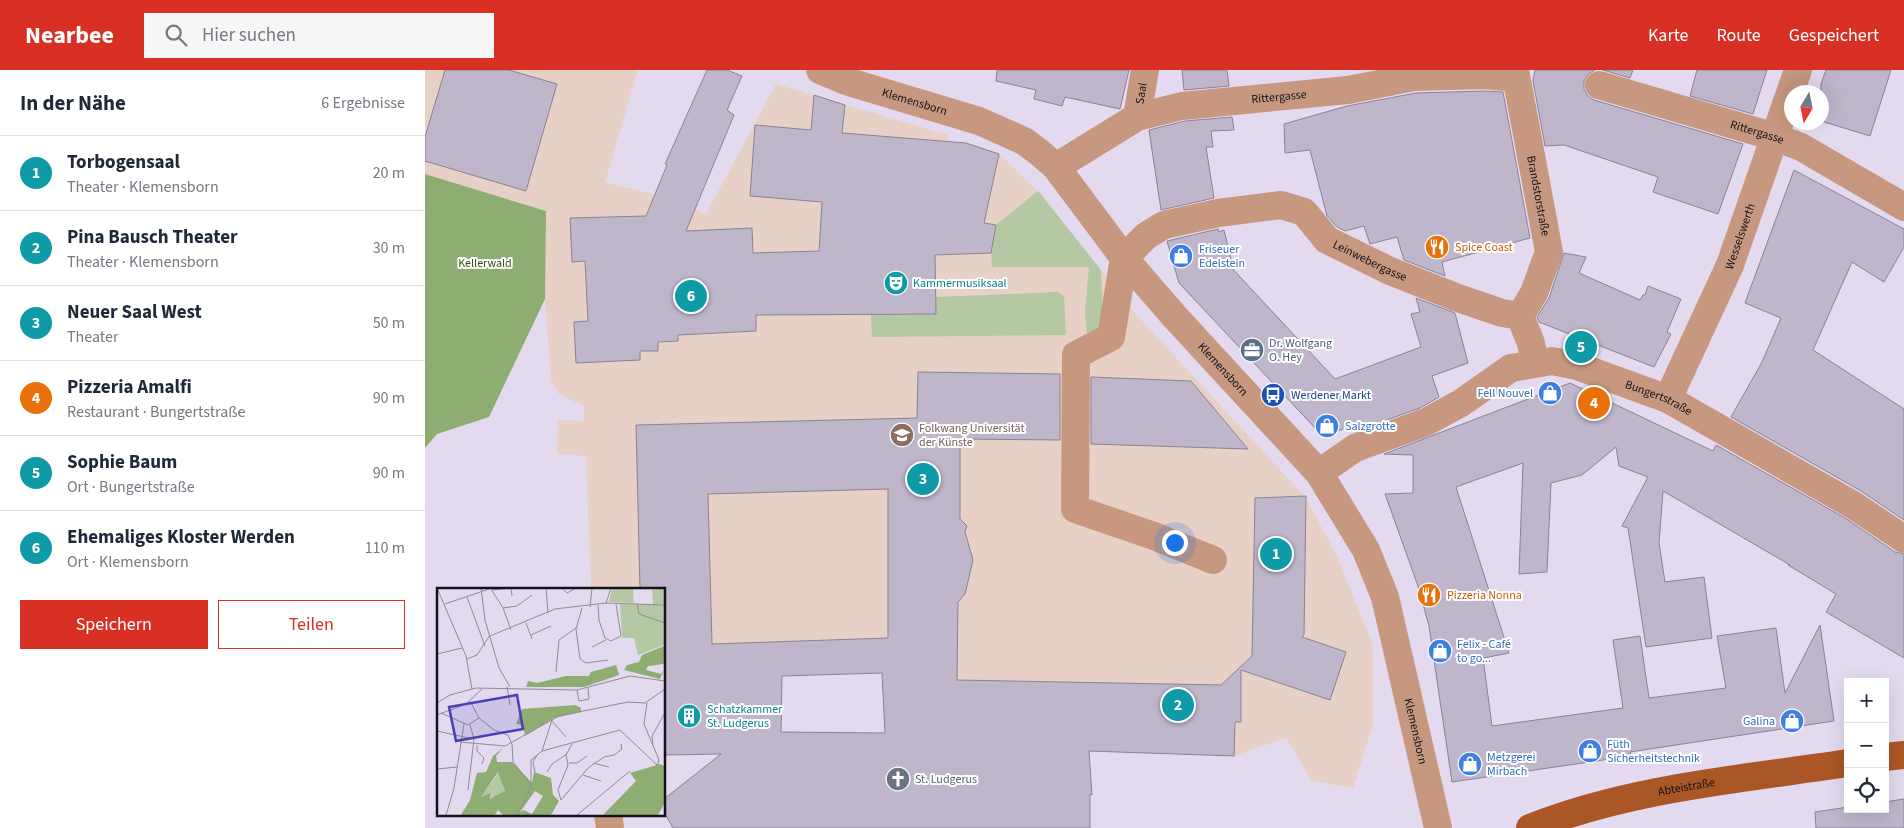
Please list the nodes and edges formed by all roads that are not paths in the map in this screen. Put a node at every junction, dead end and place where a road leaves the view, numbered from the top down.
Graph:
1 (820, 70) edge
2 (1145, 70) edge
3 (1798, 70) edge
4 (1516, 74) edge
5 (1599, 84) dead end
6 (1137, 117) junction
7 (1775, 137) junction
8 (1056, 167) junction
9 (1904, 207) edge
10 (1124, 258) junction
11 (1520, 316) junction
12 (1535, 363) junction
13 (1668, 399) junction
14 (1319, 473) junction
15 (1904, 539) edge
16 (1213, 560) dead end
17 (1904, 754) edge
18 (1889, 757) edge
19 (1844, 764) edge
20 (1438, 828) edge
21 (1530, 828) edge

1 - 8 street, Klemensborn
2 - 6 street, Saal
3 - 7 street, Wesselswerth
4 - 6 street, Rittergasse
4 - 11 street, Brandstorstraße
5 - 7 street, Rittergasse
6 - 8 street, Rittergasse
7 - 9 street, Rittergasse
7 - 13 street, Wesselswerth
8 - 10 street, Klemensborn
10 - 11 street, Leinwebergasse
10 - 14 street, Klemensborn
10 - 16 street
11 - 12 street
12 - 13 street, Bungertstraße
12 - 14 street, Bungertstraße
13 - 15 street, Bungertstraße
14 - 20 street, Klemensborn
17 - 18 main road
19 - 21 main road, Abteistraße

